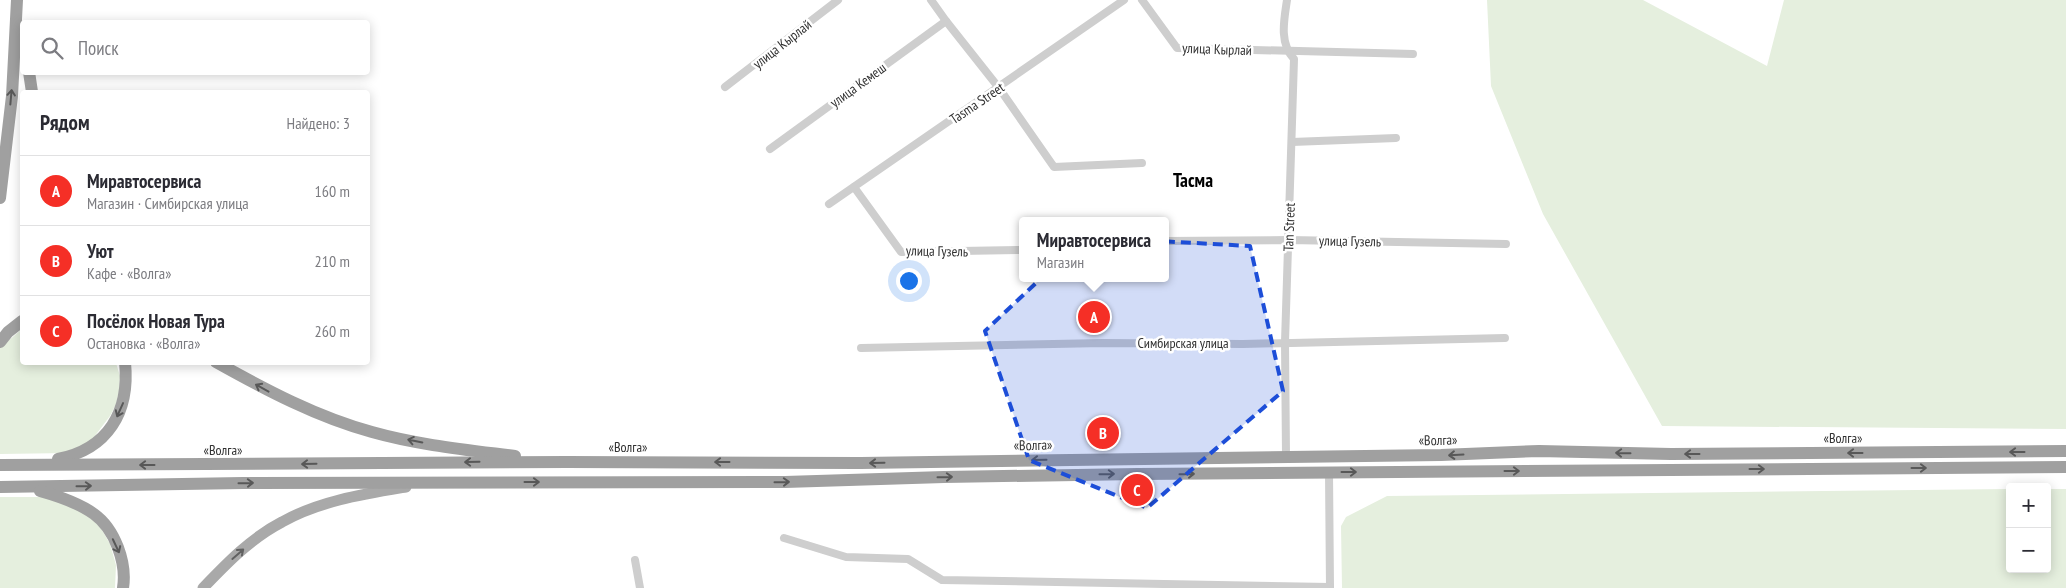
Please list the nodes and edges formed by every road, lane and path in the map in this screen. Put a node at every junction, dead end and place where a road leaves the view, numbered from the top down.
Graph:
1 (19, 0) edge
2 (838, 0) edge
3 (931, 0) edge
4 (1124, 0) edge
5 (1142, 0) edge
6 (1287, 0) edge
7 (23, 20) edge
8 (946, 21) junction
9 (1287, 51) junction
10 (1414, 54) dead end
11 (29, 75) edge
12 (725, 87) dead end
13 (999, 88) junction
14 (32, 90) edge
15 (1396, 138) dead end
16 (1292, 142) junction
17 (770, 149) dead end
18 (1142, 164) dead end
19 (854, 187) junction
20 (0, 198) edge
21 (829, 204) dead end
22 (1289, 240) junction
23 (1169, 242) edge
24 (1506, 244) dead end
25 (1019, 250) edge
26 (20, 322) edge
27 (1505, 338) dead end
28 (0, 342) edge
29 (1285, 342) junction
30 (861, 348) dead end
31 (125, 365) edge
32 (221, 365) edge
33 (2066, 452) edge
34 (1286, 456) junction
35 (567, 462) junction
36 (33, 464) junction
37 (0, 465) edge
38 (2066, 467) edge
39 (1329, 472) junction
40 (431, 482) junction
41 (0, 487) edge
42 (20, 487) junction
43 (784, 538) dead end
44 (636, 560) dead end
45 (1124, 586) edge
46 (123, 588) edge
47 (203, 588) edge
48 (640, 588) edge
49 (1330, 588) edge

1 - 7 highway
20 -> 1 highway
2 - 12 street, улица Кырлай
3 - 8 street
4 - 13 street, Tasma Street
5 - 9 street, улица Кырлай
6 - 9 street, Tan Street
8 - 13 street
8 - 17 street, улица Кемеш
9 - 10 street
9 - 16 street, Tan Street
11 - 14 highway
13 - 18 street
13 - 19 street, Tasma Street
15 - 16 street
16 - 22 street, Tan Street
19 - 21 street, Tasma Street
19 - 25 street, улица Гузель
22 - 23 street, улица Гузель
22 - 24 street, улица Гузель
22 - 29 street, Tan Street
26 - 28 highway
27 - 29 street, Симбирская улица
29 - 30 street, Симбирская улица
29 - 34 street, Tan Street
31 -> 36 highway
35 -> 32 highway
33 -> 34 highway, «Волга»
34 -> 35 highway, «Волга»
35 -> 36 highway, «Волга»
36 - 37 highway, «Волга»
39 -> 38 highway
40 -> 39 highway
39 - 49 street
42 -> 40 highway
47 -> 40 main road
41 - 42 highway
42 -> 46 highway
43 - 45 street
44 - 48 street
45 - 49 street

